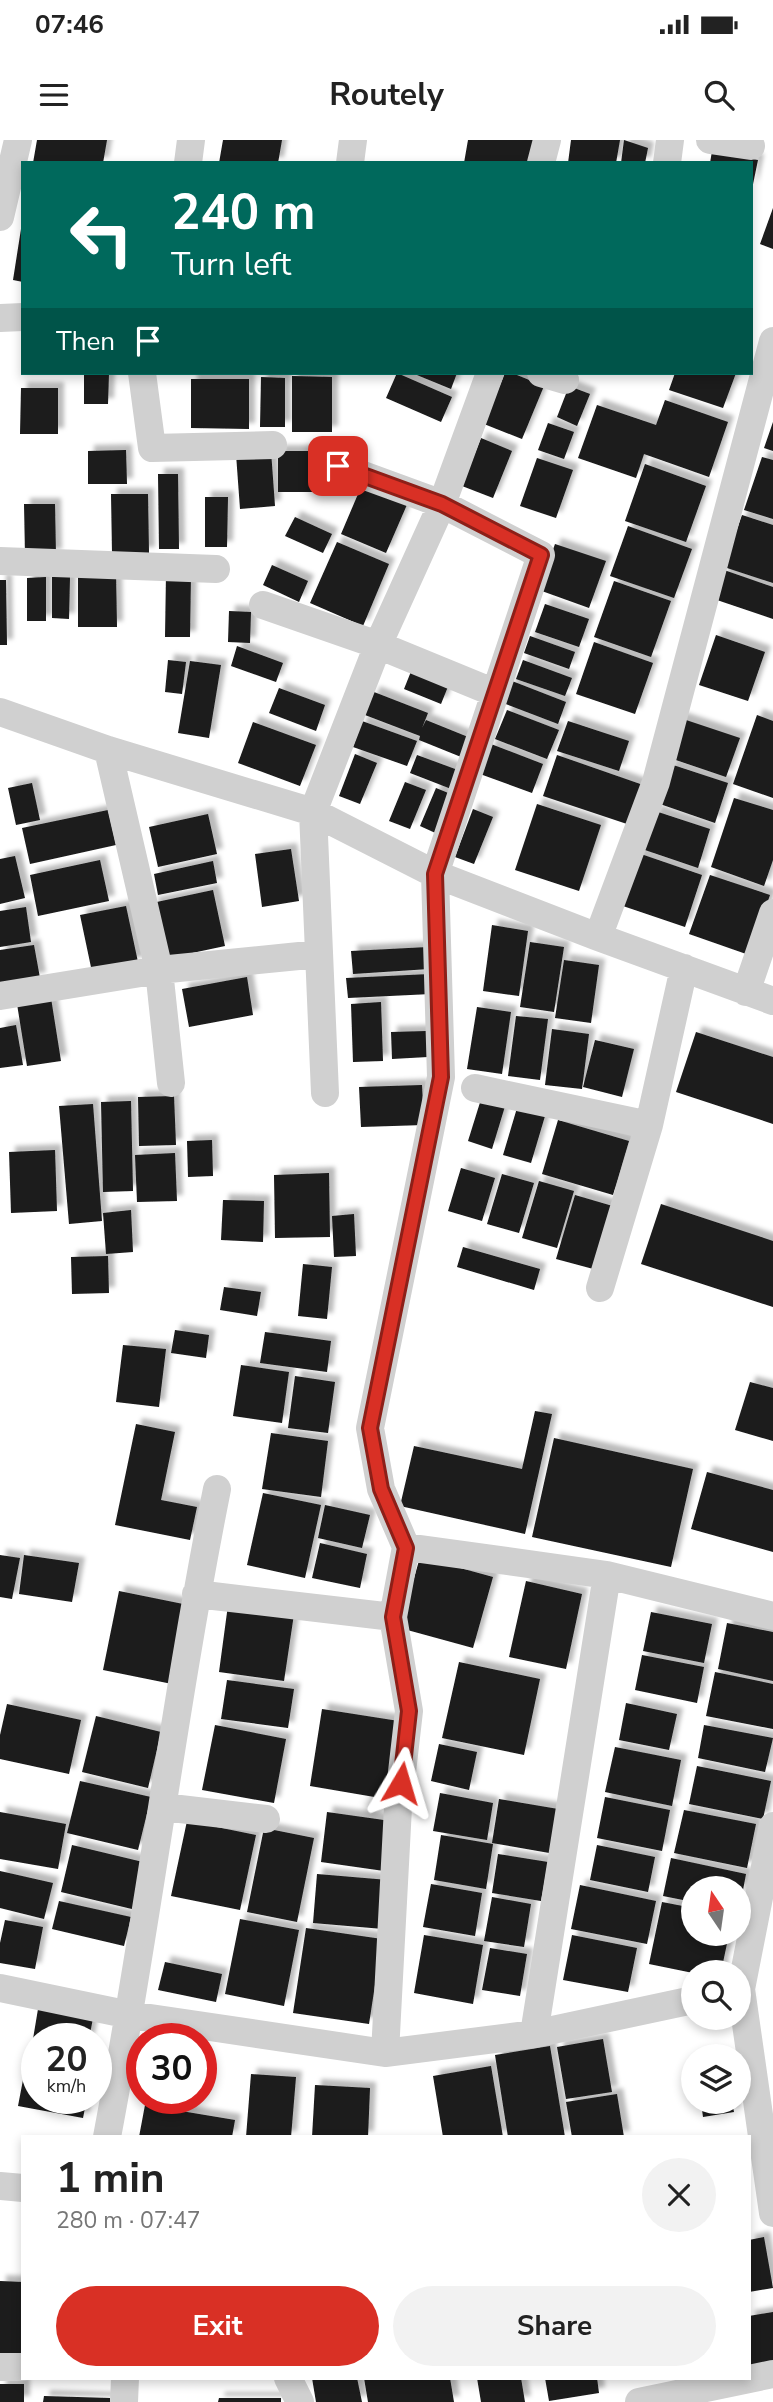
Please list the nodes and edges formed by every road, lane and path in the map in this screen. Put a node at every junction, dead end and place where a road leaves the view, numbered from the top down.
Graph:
1 (18, 140) edge
2 (191, 140) edge
3 (353, 140) edge
4 (547, 140) edge
5 (670, 140) edge
6 (710, 140) edge
7 (751, 146) dead end
8 (188, 161) edge
9 (349, 161) edge
10 (542, 161) edge
11 (667, 161) edge
12 (0, 217) edge
13 (21, 317) edge
14 (0, 318) edge
15 (773, 341) edge
16 (142, 375) edge
17 (489, 375) edge
18 (273, 445) dead end
19 (338, 466) dead end
20 (442, 504) junction
21 (0, 561) edge
22 (216, 569) dead end
23 (263, 605) dead end
24 (378, 646) junction
25 (495, 693) junction
26 (0, 712) edge
27 (108, 750) junction
28 (313, 812) junction
29 (435, 874) junction
30 (773, 913) edge
31 (598, 937) junction
32 (319, 954) junction
33 (684, 968) junction
34 (159, 970) junction
35 (746, 992) junction
36 (0, 996) edge
37 (773, 1001) edge
38 (172, 1083) dead end
39 (475, 1088) dead end
40 (325, 1093) dead end
41 (649, 1125) junction
42 (600, 1288) dead end
43 (217, 1489) dead end
44 (406, 1548) junction
45 (607, 1575) junction
46 (196, 1594) junction
47 (773, 1616) edge
48 (393, 1617) junction
49 (163, 1807) junction
50 (266, 1819) dead end
51 (773, 1826) edge
52 (765, 1910) edge
53 (749, 1960) edge
54 (0, 1988) edge
55 (681, 2003) edge
56 (130, 2015) junction
57 (745, 2030) edge
58 (534, 2034) junction
59 (385, 2053) junction
60 (107, 2135) edge
61 (0, 2186) edge
62 (21, 2188) edge
63 (767, 2208) edge
64 (0, 2367) edge
65 (21, 2367) edge
66 (773, 2374) edge
67 (751, 2379) edge
68 (125, 2380) edge
69 (289, 2380) edge
70 (744, 2380) edge
71 (124, 2402) edge
72 (300, 2402) edge
73 (639, 2402) edge

1 - 12 street
2 - 8 street
3 - 9 street
4 - 10 street
5 - 11 street
6 - 7 street
13 - 14 street
15 - 31 street
16 - 18 street
17 - 20 street
19 - 20 street
20 - 24 street
20 - 25 street
21 - 22 street
23 - 24 street
24 - 25 street
24 - 28 street
25 - 29 street
26 - 27 street
27 - 28 street
27 - 34 street
28 - 29 street
28 - 32 street
29 - 31 street
29 - 44 street
30 - 35 street
31 - 33 street
32 - 34 street
32 - 40 street
33 - 35 street
33 - 41 street
34 - 36 street
34 - 38 street
35 - 37 street
39 - 41 street
41 - 42 street
43 - 46 street
44 - 45 street
44 - 48 street
45 - 47 street
45 - 58 street
46 - 48 street
46 - 49 street
48 - 59 street
49 - 50 street
49 - 56 street
51 - 52 street
52 - 53 street
54 - 56 street
55 - 58 street
56 - 59 street
56 - 60 street
57 - 63 street
58 - 59 street
61 - 62 street
64 - 65 street
66 - 67 street
68 - 71 street
69 - 72 street
70 - 73 street

